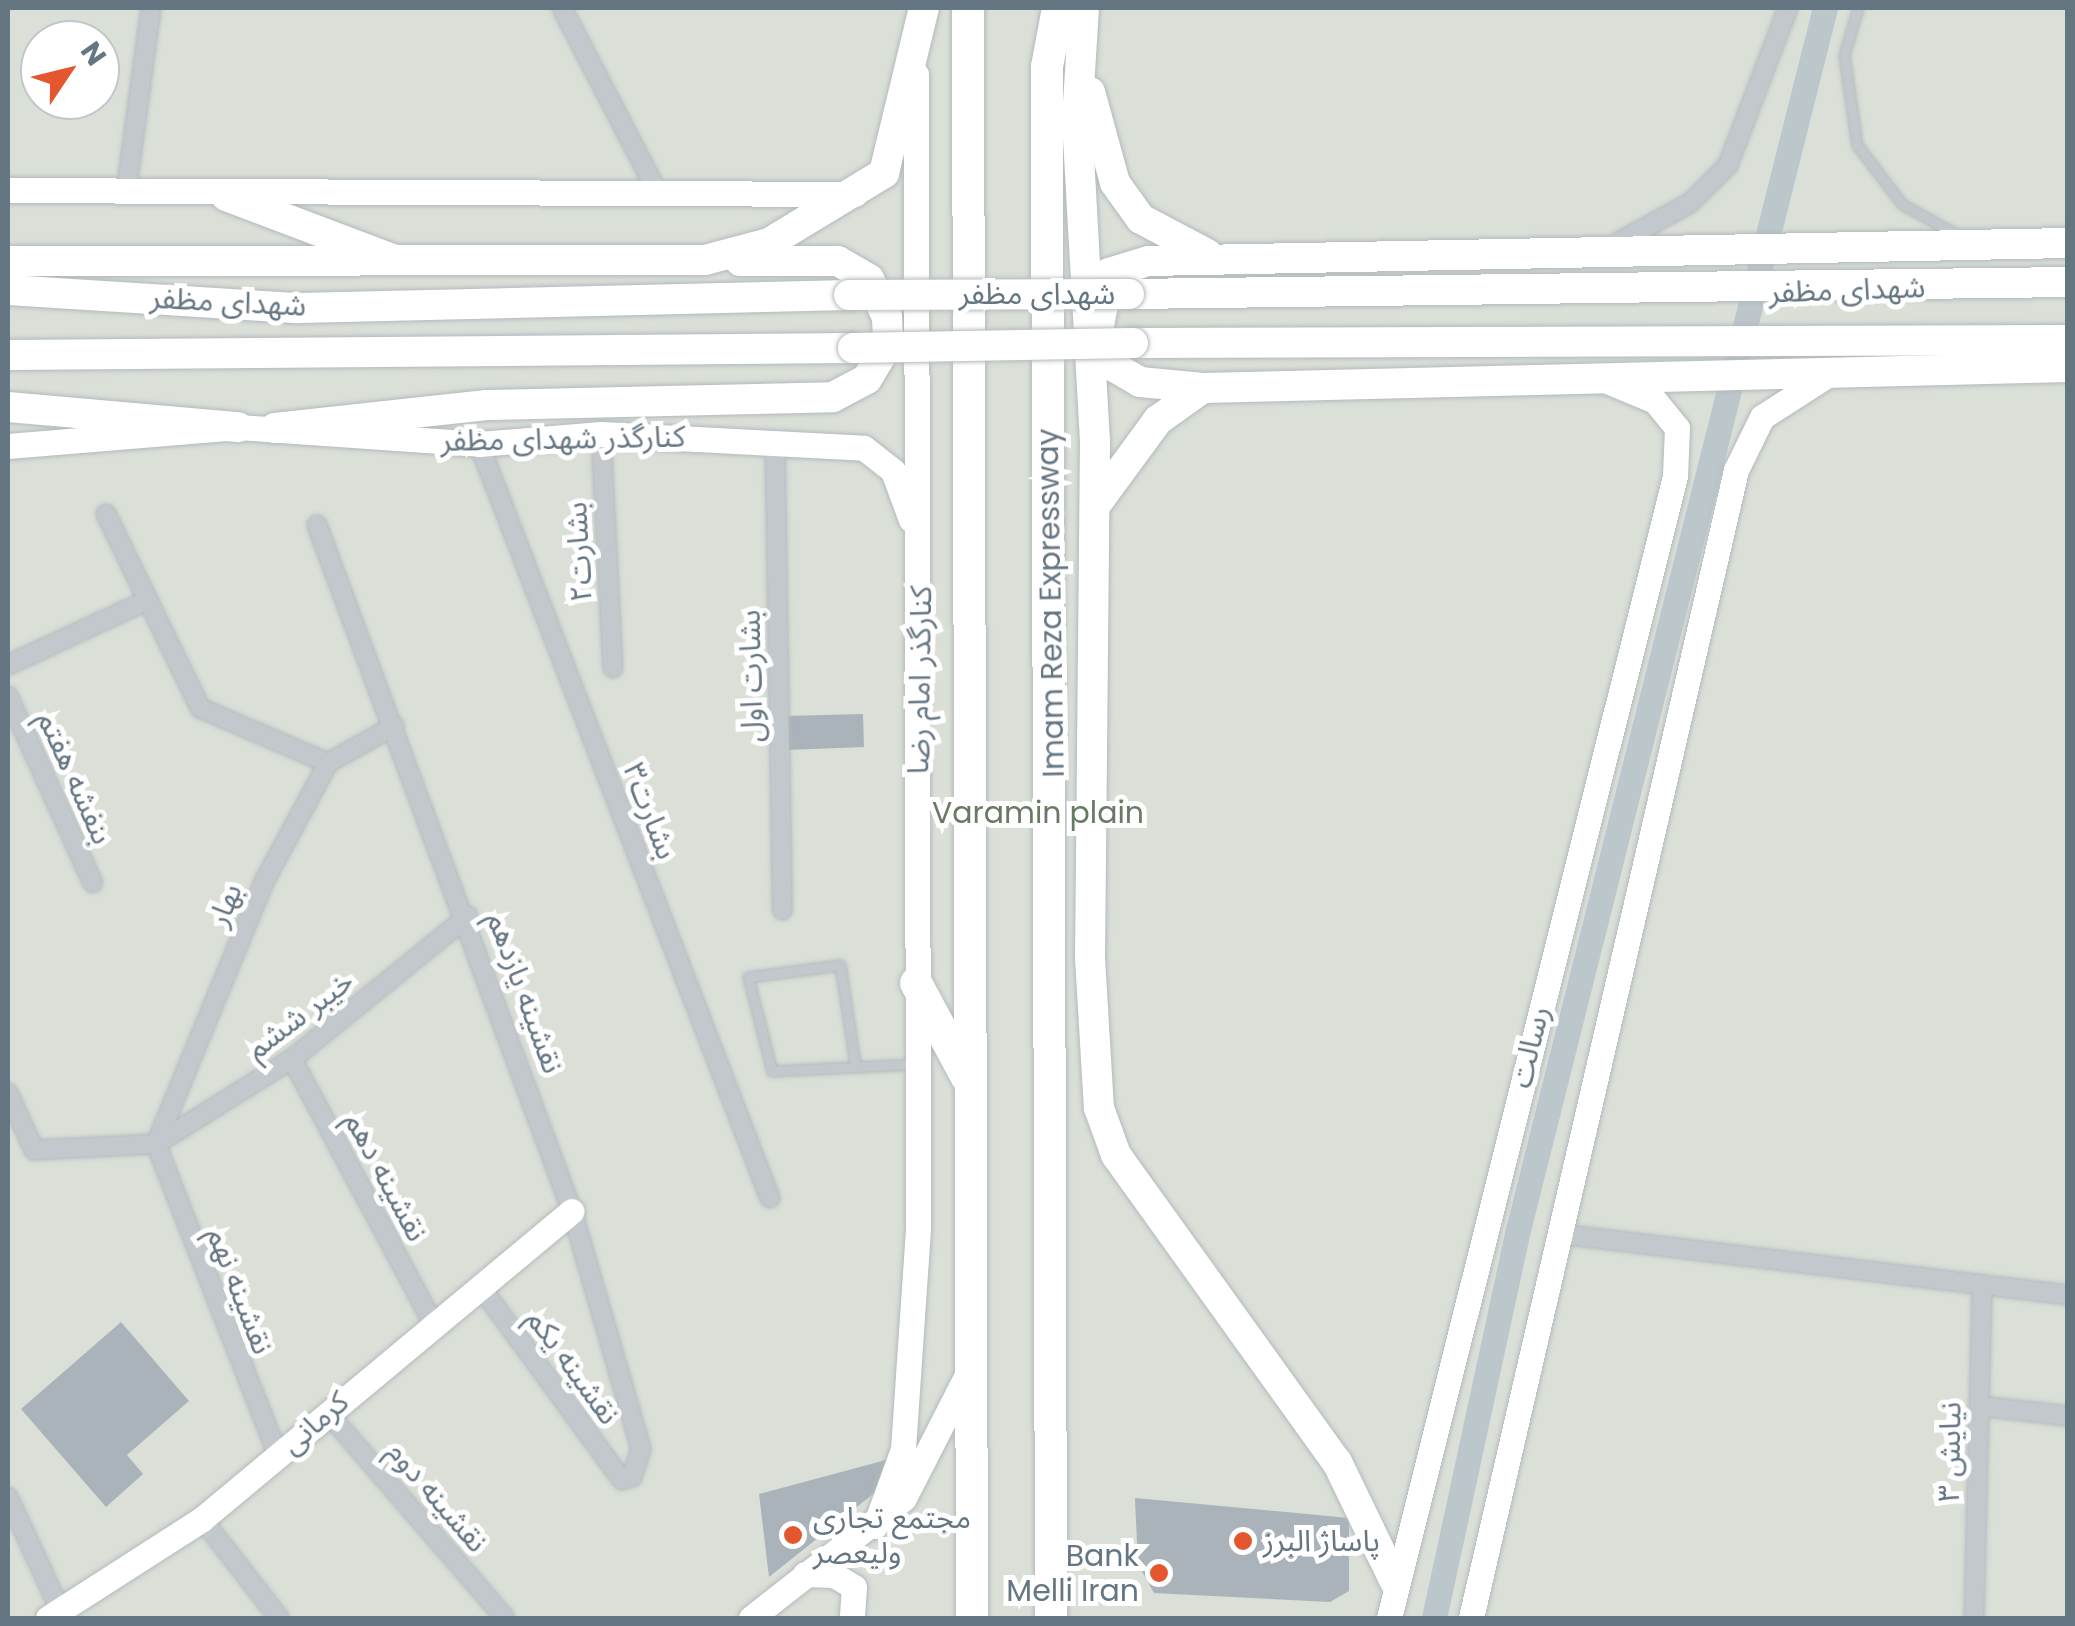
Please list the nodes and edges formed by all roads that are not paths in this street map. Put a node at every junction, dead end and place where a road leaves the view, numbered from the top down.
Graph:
1 (151, 8) edge
2 (562, 8) edge
3 (924, 8) edge
4 (968, 8) edge
5 (1058, 8) edge
6 (1084, 8) edge
7 (1788, 8) edge
8 (1858, 8) edge
9 (1082, 46) junction
10 (916, 69) junction
11 (8, 190) edge
12 (656, 190) junction
13 (126, 193) junction
14 (855, 194) junction
15 (226, 196) junction
16 (2068, 244) edge
17 (1998, 245) junction
18 (1594, 256) junction
19 (1214, 258) junction
20 (8, 260) edge
21 (705, 260) junction
22 (402, 263) junction
23 (2068, 282) edge
24 (8, 290) edge
25 (2068, 340) edge
26 (8, 355) edge
27 (2068, 367) edge
28 (1829, 374) junction
29 (1607, 381) junction
30 (1202, 388) junction
31 (8, 406) edge
32 (238, 427) junction
33 (274, 428) junction
34 (601, 434) junction
35 (775, 441) junction
36 (479, 444) junction
37 (8, 446) edge
38 (1094, 508) junction
39 (106, 514) dead end
40 (317, 525) dead end
41 (922, 564) junction
42 (148, 600) junction
43 (8, 665) edge
44 (613, 668) dead end
45 (8, 696) edge
46 (394, 726) junction
47 (328, 763) junction
48 (93, 884) dead end
49 (782, 910) dead end
50 (468, 916) junction
51 (916, 983) junction
52 (292, 1059) junction
53 (855, 1063) junction
54 (914, 1064) junction
55 (968, 1080) junction
56 (8, 1093) edge
57 (156, 1144) junction
58 (770, 1198) dead end
59 (572, 1211) junction
60 (1560, 1234) junction
61 (480, 1286) junction
62 (1982, 1288) junction
63 (2068, 1294) edge
64 (432, 1322) junction
65 (971, 1366) junction
66 (1979, 1406) junction
67 (328, 1412) junction
68 (2068, 1416) edge
69 (278, 1455) junction
70 (622, 1480) joint
71 (8, 1497) edge
72 (202, 1519) junction
73 (875, 1526) junction
74 (805, 1574) junction
75 (1395, 1582) junction
76 (58, 1618) edge
77 (279, 1618) edge
78 (505, 1618) edge
79 (750, 1618) edge
80 (852, 1618) edge
81 (972, 1618) edge
82 (1051, 1618) edge
83 (1389, 1618) edge
84 (1470, 1618) edge
85 (1974, 1618) edge

1 - 13 street
2 - 12 street
3 - 10 main road
4 - 55 highway
5 - 82 highway, Imam Reza Expressway
6 - 9 main road
7 - 18 street
8 - 17 lane
9 - 19 main road
9 - 38 main road
10 - 14 main road
10 - 41 main road, کنارگذر امام رضا
11 - 13 main road
12 - 14 main road
12 - 15 main road
13 - 15 main road
14 - 21 main road
15 - 22 main road
16 - 17 main road
17 - 18 main road
18 - 19 main road
19 - 30 main road
20 - 22 main road
21 - 22 main road
21 - 33 main road
23 - 24 main road, شهدای مظفر, bridge
25 - 26 main road, شهدای مظفر, bridge
27 - 28 main road
28 - 29 main road
28 - 60 main road
29 - 30 main road
29 - 75 main road, رسالت
30 - 38 main road
31 - 32 main road
32 - 33 main road, کنارگذر شهدای مظفر
32 - 37 main road, کنارگذر شهدای مظفر
33 - 36 main road, کنارگذر شهدای مظفر
34 - 35 main road, کنارگذر شهدای مظفر
34 - 36 main road, کنارگذر شهدای مظفر
34 - 44 street, بشارت۲
35 - 41 main road, کنارگذر شهدای مظفر
35 - 49 street, بشارت اول
36 - 58 street, بشارت۳
38 - 75 main road
39 - 42 street
40 - 46 street, نقشینه یازدهم
41 - 51 main road, کنارگذر امام رضا
42 - 43 street
42 - 47 street
45 - 48 street, بنفشه هفتم
46 - 47 street
46 - 50 street, نقشینه یازدهم
47 - 57 street, بهار
50 - 52 street, خیبر ششم
50 - 59 street, نقشینه یازدهم
51 - 54 main road, کنارگذر امام رضا
51 - 55 highway
52 - 57 street, خیبر ششم
52 - 64 street, نقشینه دهم
53 - 53 lane
53 - 54 lane
54 - 73 main road, کنارگذر امام رضا
55 - 65 highway
56 - 57 street
57 - 69 street, نقشینه نهم
59 - 61 main road, کرمانی
59 - 70 street, نقشینه یازدهم
60 - 62 street
60 - 84 main road
61 - 64 main road, کرمانی
61 - 70 street, نقشینه یکم
62 - 63 street
62 - 66 street, نیایش ۳
64 - 67 main road, کرمانی
65 - 73 main road
65 - 81 highway
66 - 68 street
66 - 85 street, نیایش ۳
67 - 69 main road, کرمانی
67 - 78 street, نقشینه دوم
69 - 72 main road, کرمانی
71 - 76 street
72 - 76 main road, کرمانی
72 - 77 street
73 - 74 main road
74 - 79 main road
74 - 80 main road
75 - 83 main road, رسالت

